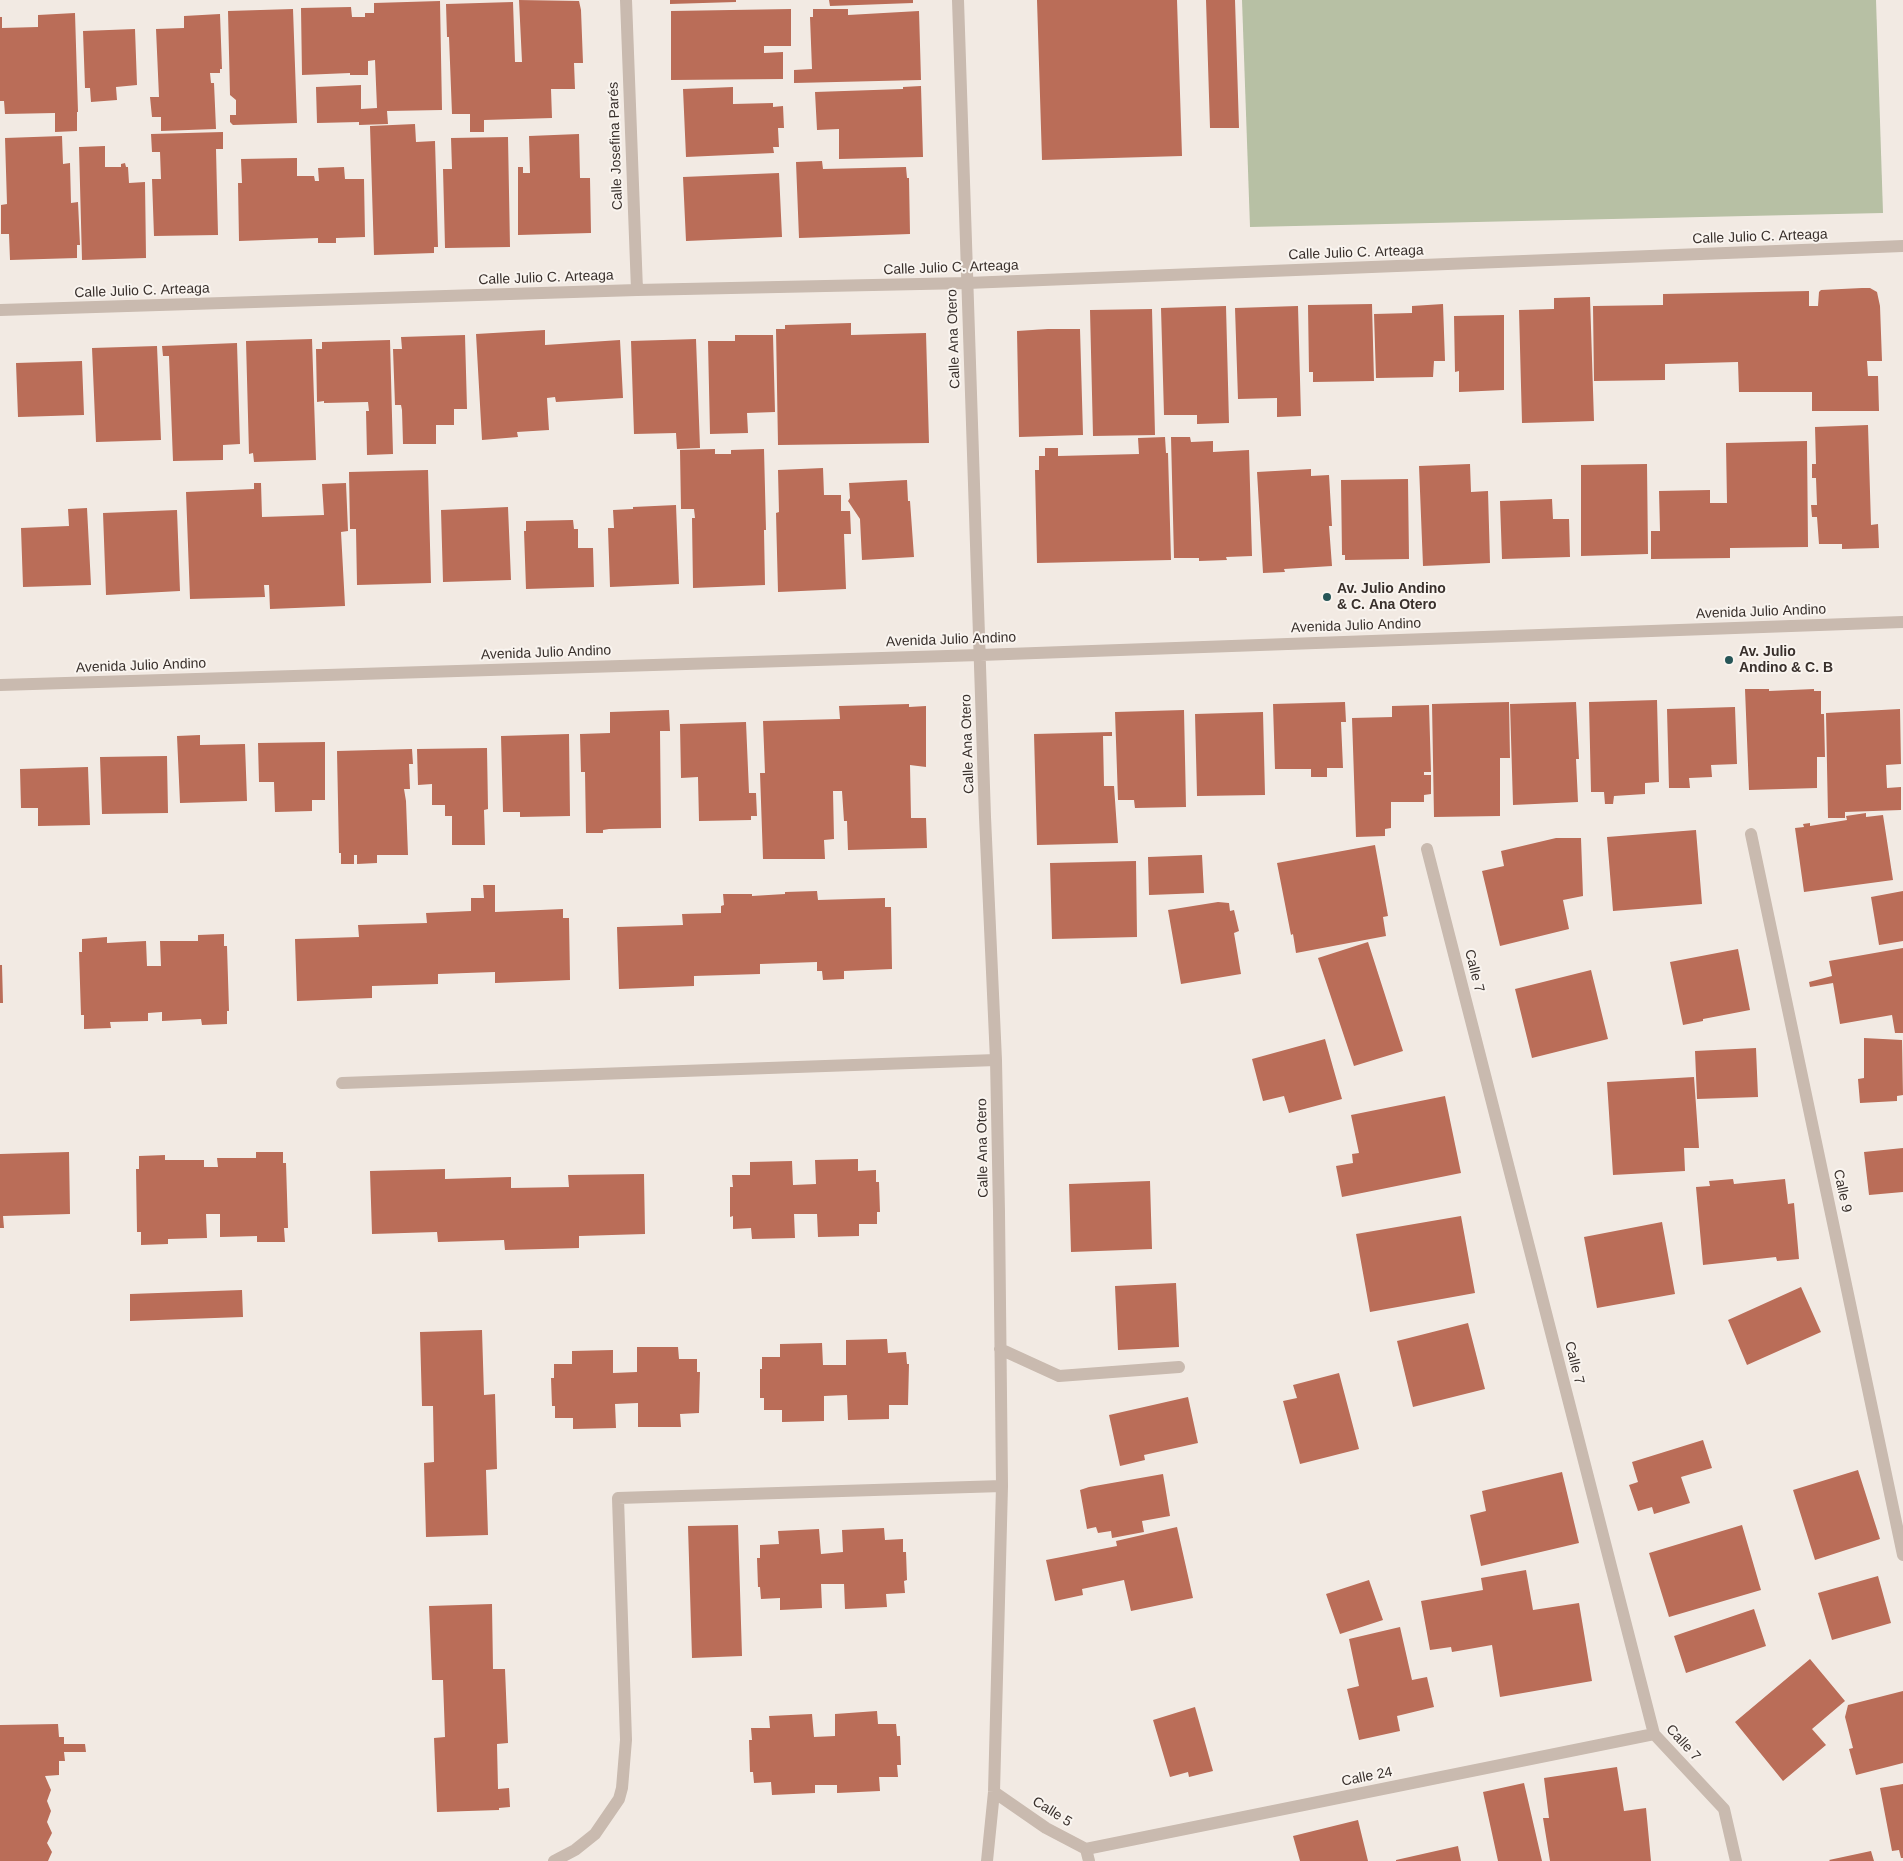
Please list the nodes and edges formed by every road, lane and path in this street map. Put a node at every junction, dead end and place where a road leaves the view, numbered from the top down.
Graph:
1 (626, 0) edge
2 (958, 0) edge
3 (1903, 246) edge
4 (967, 283) junction
5 (637, 290) junction
6 (0, 310) edge
7 (1903, 622) edge
8 (980, 654) junction
9 (0, 685) edge
10 (1751, 834) dead end
11 (1427, 849) dead end
12 (996, 1060) junction
13 (342, 1082) dead end
14 (1000, 1349) junction
15 (1178, 1367) dead end
16 (1002, 1486) junction
17 (1903, 1555) edge
18 (1654, 1734) junction
19 (994, 1792) junction
20 (1087, 1855) edge
21 (554, 1861) edge
22 (988, 1861) edge
23 (1736, 1861) edge

1 - 5 street, Calle Josefina Parés
2 - 4 street, Calle Ana Otero
3 - 4 street, Calle Julio C. Arteaga
4 - 5 street, Calle Julio C. Arteaga
4 - 8 street, Calle Ana Otero
5 - 6 street, Calle Julio C. Arteaga
7 - 8 street, Avenida Julio Andino
8 - 9 street, Avenida Julio Andino
8 - 12 street, Calle Ana Otero
10 - 17 street, Calle 9
11 - 18 street, Calle 7
12 - 13 street
12 - 14 street, Calle Ana Otero
14 - 15 street
14 - 16 street, Calle Ana Otero
16 - 19 street, Calle Ana Otero
16 - 21 street
18 - 20 street, Calle 24
18 - 23 street, Calle 7
19 - 20 street, Calle 5
19 - 22 street, Calle Ana Otero

